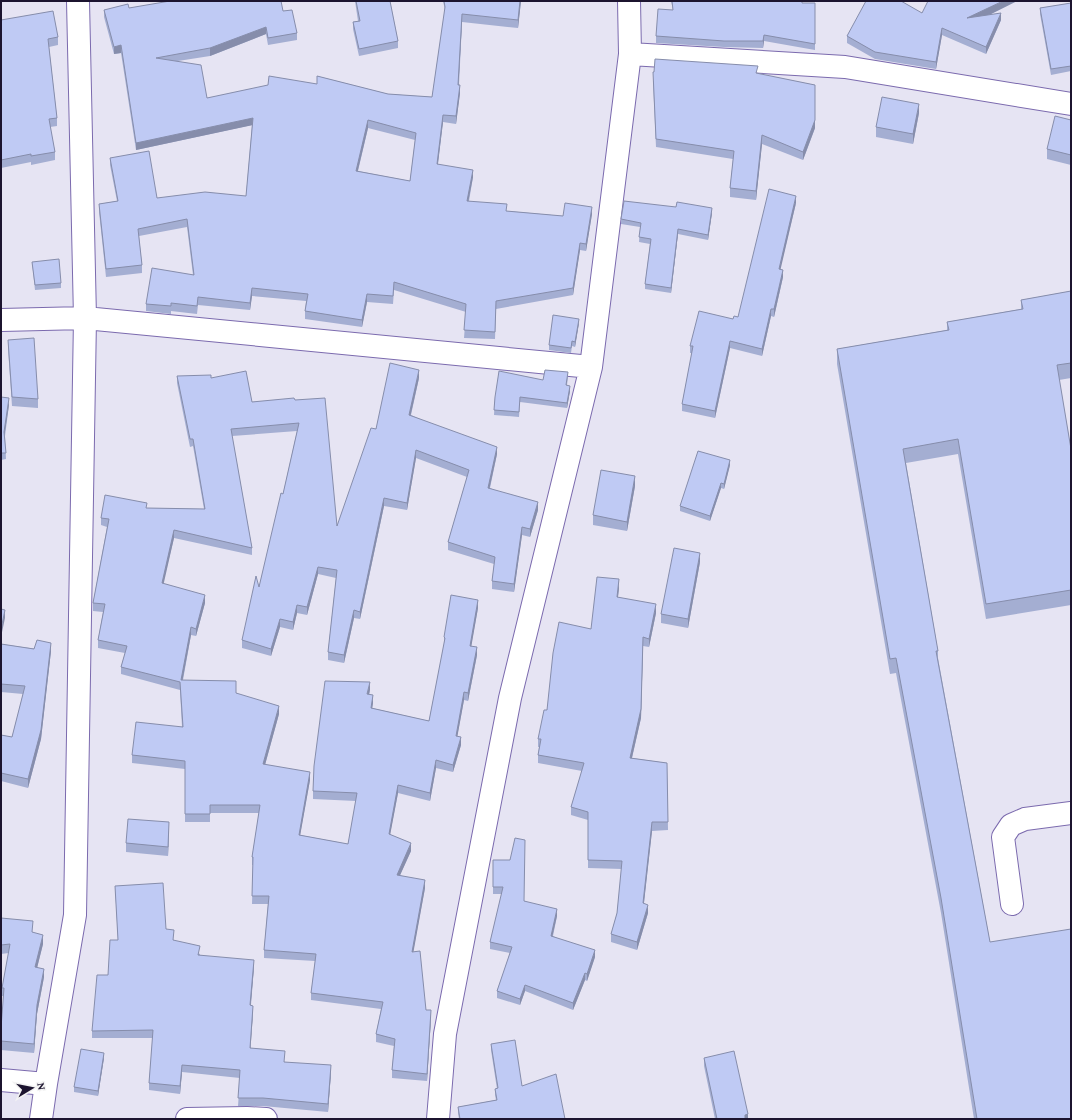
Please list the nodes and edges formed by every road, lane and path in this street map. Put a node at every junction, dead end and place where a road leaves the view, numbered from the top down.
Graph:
1 (78, 1) edge
2 (628, 1) edge
3 (630, 54) junction
4 (1071, 104) edge
5 (85, 318) junction
6 (1, 320) edge
7 (591, 367) junction
8 (1071, 813) edge
9 (1012, 904) dead end
10 (1, 1080) edge
11 (46, 1084) junction
12 (41, 1119) edge
13 (187, 1119) edge
14 (266, 1119) edge
15 (438, 1119) edge

1 - 5 street
2 - 3 street
3 - 4 street
3 - 7 street
5 - 6 street
5 - 7 street
5 - 11 street
7 - 15 street
8 - 9 street
10 - 11 street
11 - 12 street
13 - 14 street

